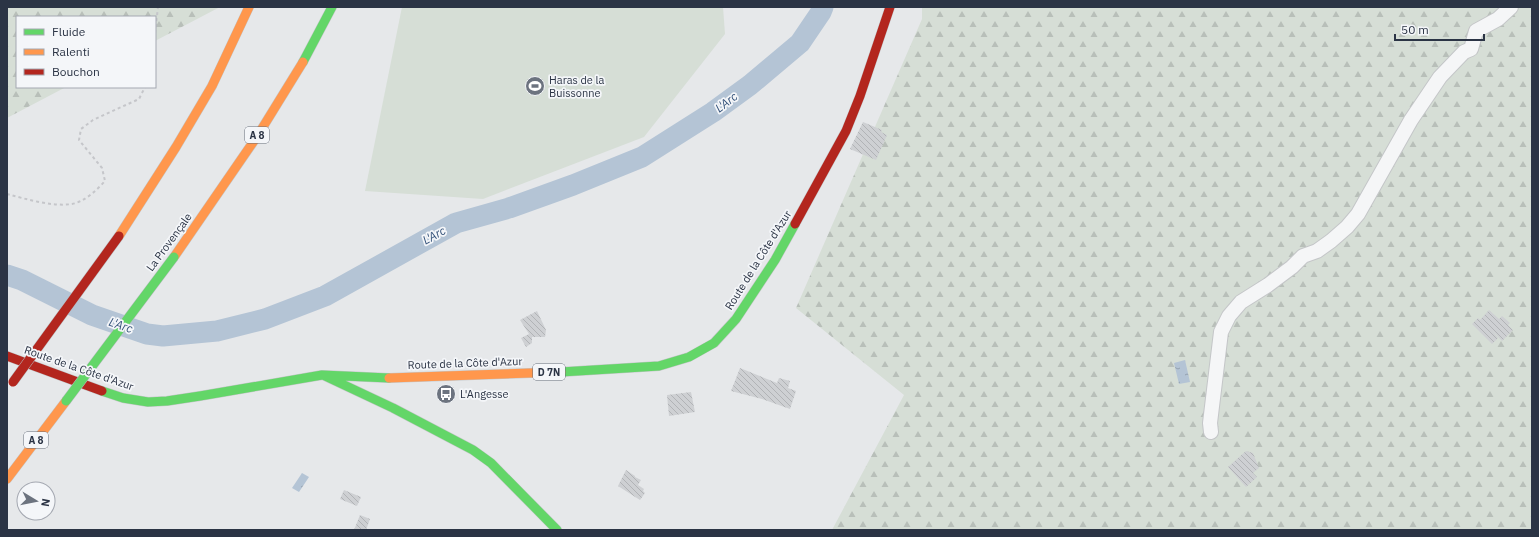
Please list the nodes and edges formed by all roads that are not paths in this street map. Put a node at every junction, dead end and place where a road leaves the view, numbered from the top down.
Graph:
1 (249, 7) edge
2 (332, 7) edge
3 (890, 7) edge
4 (1511, 7) edge
5 (7, 356) edge
6 (322, 374) junction
7 (7, 390) edge
8 (1210, 432) dead end
9 (7, 479) edge
10 (557, 530) edge

1 - 7 main road, bridge
2 - 9 main road, La Provençale / A 8, bridge
3 - 6 main road, Route de la Côte d'Azur / D 7N
4 - 8 street
5 - 6 main road, Route de la Côte d'Azur / D 7N
6 - 10 main road

